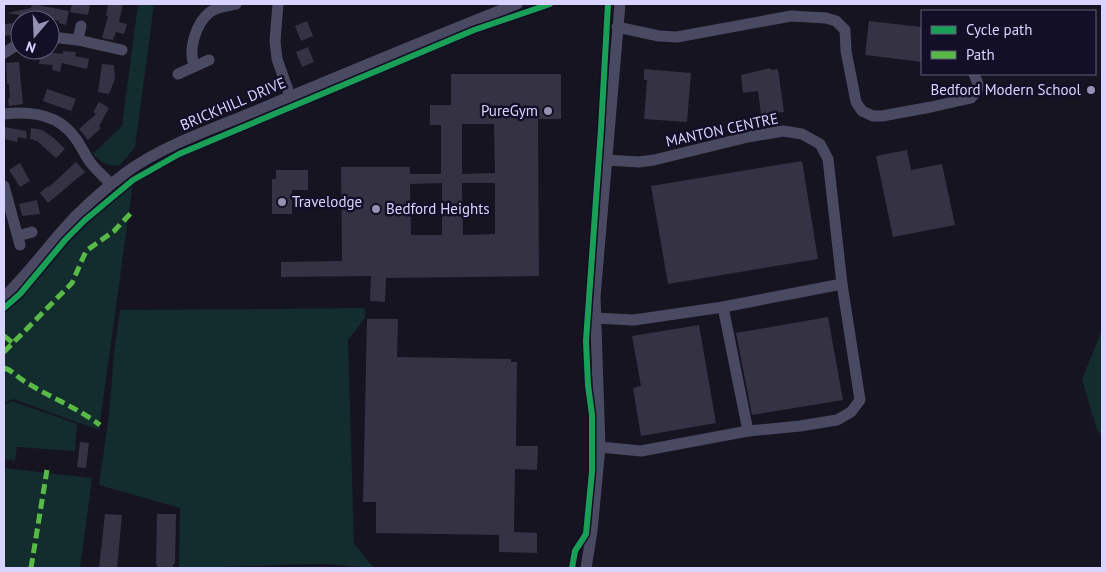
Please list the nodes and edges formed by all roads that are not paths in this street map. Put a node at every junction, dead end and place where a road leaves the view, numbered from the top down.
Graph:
1 (236, 4) edge
2 (278, 4) edge
3 (517, 4) edge
4 (620, 4) edge
5 (208, 8) edge
6 (81, 26) dead end
7 (617, 27) junction
8 (60, 38) edge
9 (78, 40) junction
10 (122, 50) dead end
11 (209, 60) dead end
12 (194, 65) junction
13 (178, 74) dead end
14 (974, 75) edge
15 (290, 96) junction
16 (4, 114) edge
17 (606, 160) junction
18 (111, 184) junction
19 (4, 186) edge
20 (32, 232) dead end
21 (842, 284) junction
22 (4, 297) edge
23 (723, 307) junction
24 (595, 318) junction
25 (748, 431) junction
26 (600, 447) junction
27 (586, 568) edge

1 - 5 street
2 - 15 street
3 - 15 street, BRICKHILL DRIVE
4 - 7 street
5 - 12 street
6 - 9 street
7 - 14 street
7 - 17 street
8 - 9 street
9 - 10 street
11 - 12 street
12 - 13 street
15 - 18 street, BRICKHILL DRIVE
16 - 18 street
17 - 21 street, MANTON CENTRE
17 - 24 street
18 - 22 street, BRICKHILL DRIVE
19 - 20 street
21 - 23 street
21 - 25 street, MANTON CENTRE
23 - 24 street
23 - 25 street
24 - 26 street
25 - 26 street, MANTON CENTRE
26 - 27 street

